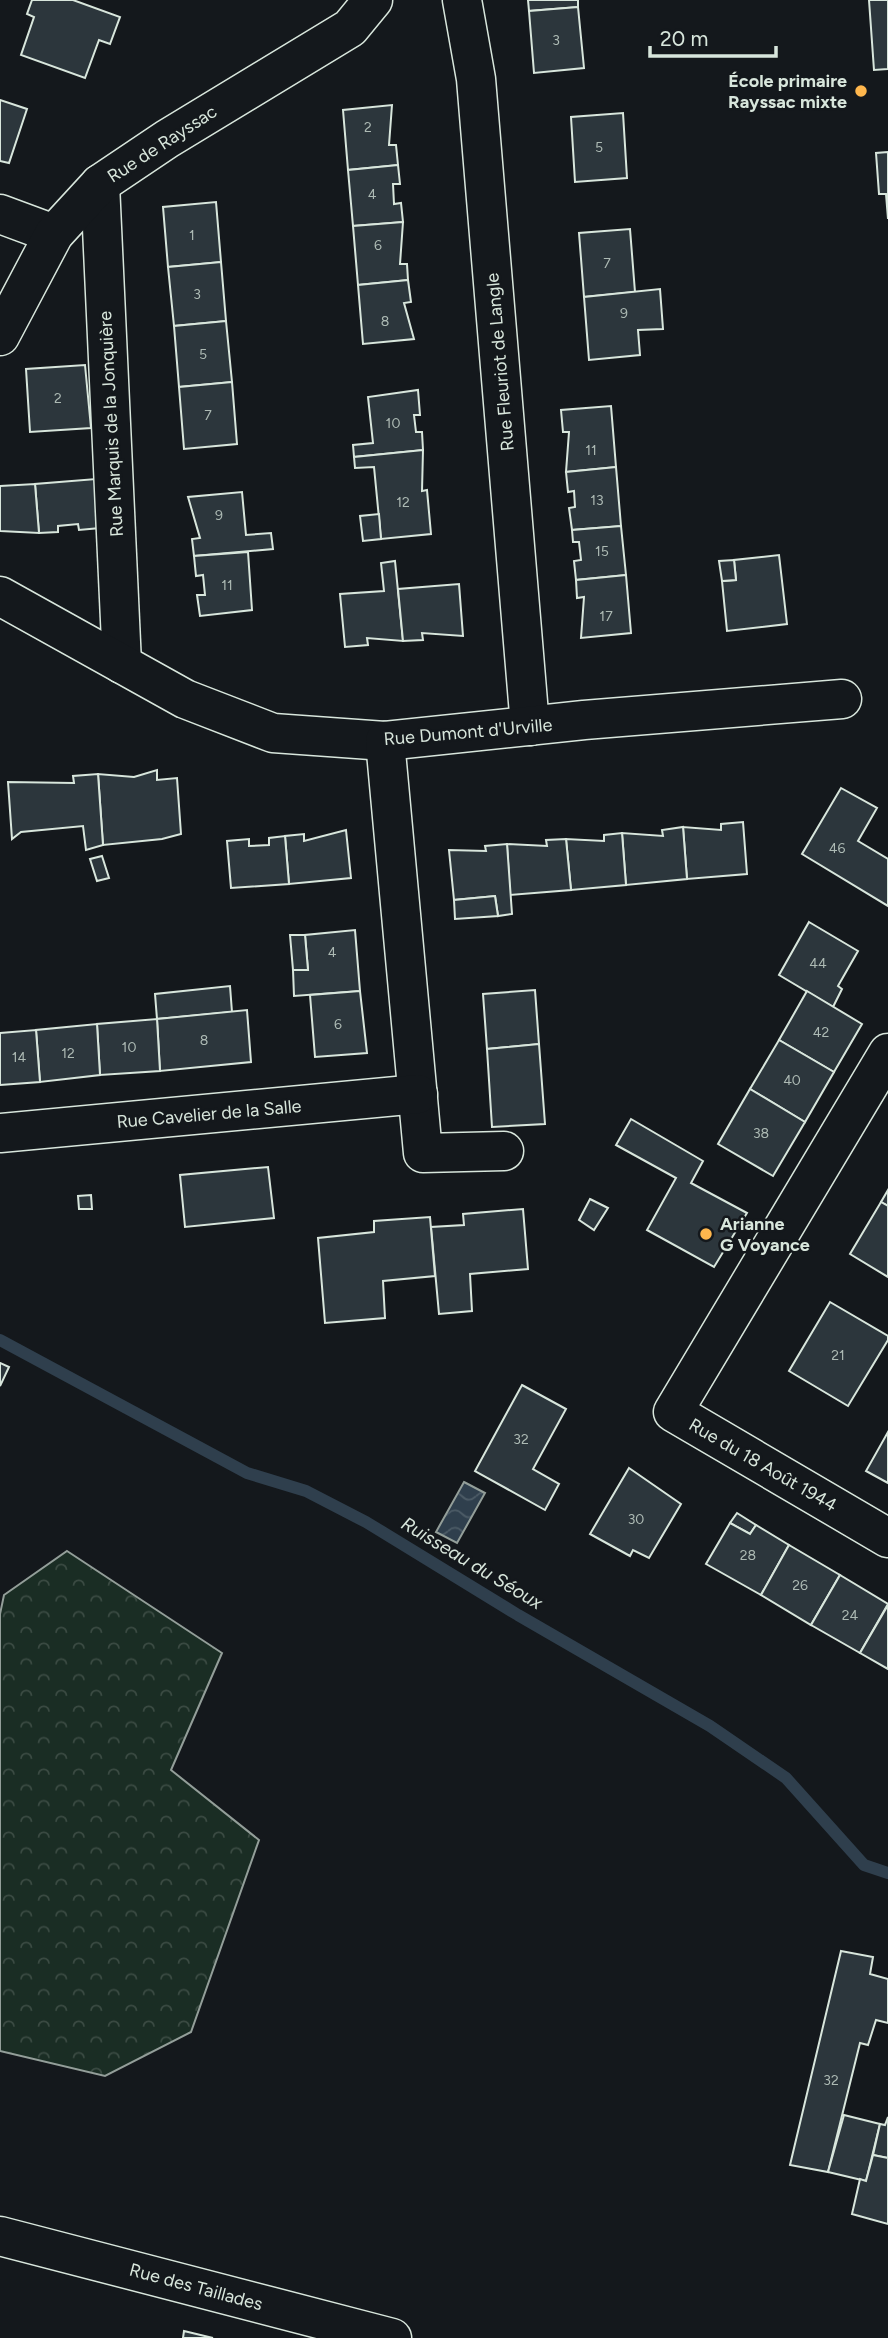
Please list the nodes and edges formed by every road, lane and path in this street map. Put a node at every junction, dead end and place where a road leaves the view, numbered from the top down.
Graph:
1 (373, 0) edge
2 (462, 0) edge
3 (100, 184) junction
4 (0, 215) edge
5 (54, 234) junction
6 (0, 336) edge
7 (0, 596) edge
8 (122, 664) junction
9 (842, 699) dead end
10 (530, 726) junction
11 (385, 741) junction
12 (888, 1053) edge
13 (418, 1094) junction
14 (0, 1133) edge
15 (504, 1151) dead end
16 (888, 1538) edge
17 (0, 2236) edge
18 (391, 2338) edge

1 - 3 street, Rue de Rayssac
2 - 10 street, Rue Fleuriot de Langle
3 - 5 street, Rue de Rayssac
3 - 8 street, Rue Marquis de la Jonquière
4 - 5 street
5 - 6 street, Rue de Rayssac
7 - 8 street, Rue Dumont d'Urville
8 - 11 street, Rue Dumont d'Urville
9 - 10 street, Rue Dumont d'Urville
10 - 11 street, Rue Dumont d'Urville
11 - 13 street
12 - 16 street, Rue du 18 Août 1944
13 - 14 street, Rue Cavelier de la Salle
13 - 15 street
17 - 18 street, Rue des Taillades

